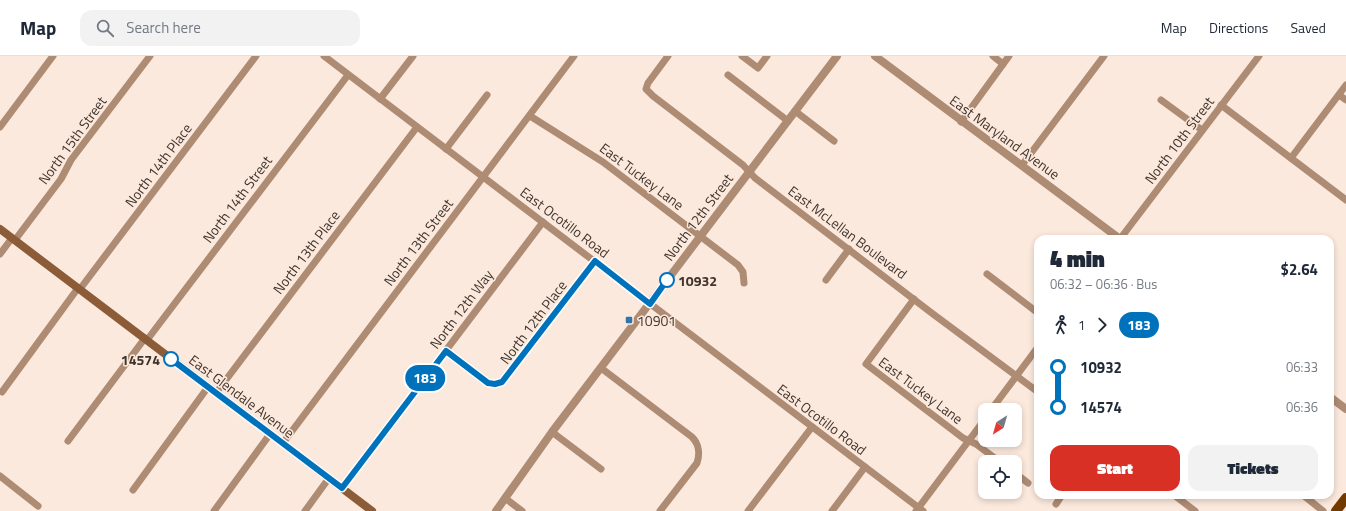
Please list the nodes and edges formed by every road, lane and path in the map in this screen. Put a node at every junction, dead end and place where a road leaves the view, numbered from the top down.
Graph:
1 (53, 56) edge
2 (150, 56) edge
3 (256, 56) edge
4 (324, 56) edge
5 (413, 56) edge
6 (574, 56) edge
7 (668, 56) edge
8 (742, 56) edge
9 (767, 56) edge
10 (838, 56) edge
11 (875, 56) edge
12 (993, 56) edge
13 (1009, 56) edge
14 (1104, 56) edge
15 (1259, 56) edge
16 (1003, 64) junction
17 (348, 75) junction
18 (728, 75) dead end
19 (1346, 85) edge
20 (487, 95) dead end
21 (1339, 95) junction
22 (380, 99) junction
23 (1161, 100) dead end
24 (1346, 100) edge
25 (1221, 106) junction
26 (795, 111) junction
27 (530, 116) junction
28 (788, 121) junction
29 (961, 122) junction
30 (0, 127) edge
31 (417, 127) junction
32 (1202, 130) junction
33 (834, 141) dead end
34 (446, 149) junction
35 (1292, 158) junction
36 (1022, 165) junction
37 (749, 171) junction
38 (484, 176) junction
39 (1346, 200) edge
40 (543, 222) junction
41 (0, 229) edge
42 (1115, 235) edge
43 (1123, 235) edge
44 (700, 236) junction
45 (13, 239) junction
46 (849, 249) junction
47 (0, 254) edge
48 (595, 261) junction
49 (987, 274) dead end
50 (826, 280) dead end
51 (744, 284) dead end
52 (79, 288) junction
53 (914, 299) junction
54 (650, 304) junction
55 (1034, 310) edge
56 (146, 339) junction
57 (446, 351) junction
58 (1034, 352) edge
59 (601, 368) junction
60 (1016, 376) junction
61 (208, 387) junction
62 (1034, 389) edge
63 (2, 392) dead end
64 (216, 393) junction
65 (1334, 400) edge
66 (996, 403) edge
67 (1346, 409) edge
68 (812, 427) junction
69 (978, 428) edge
70 (552, 432) junction
71 (270, 434) junction
72 (969, 440) junction
73 (68, 441) dead end
74 (283, 443) junction
75 (990, 455) edge
76 (865, 467) junction
77 (601, 469) dead end
78 (0, 476) edge
79 (329, 478) junction
80 (1022, 478) edge
81 (1028, 483) dead end
82 (342, 488) junction
83 (133, 490) dead end
84 (505, 498) junction
85 (1346, 498) edge
86 (1059, 499) edge
87 (1179, 499) edge
88 (1308, 499) edge
89 (1056, 504) dead end
90 (38, 506) dead end
91 (919, 510) edge
92 (214, 511) edge
93 (305, 511) edge
94 (372, 511) edge
95 (496, 511) edge
96 (522, 511) edge
97 (660, 511) edge
98 (748, 511) edge
99 (832, 511) edge
100 (1195, 511) edge
101 (1323, 511) edge
102 (1336, 511) edge

1 - 30 street
2 - 45 street, North 15th Street
3 - 52 street, North 14th Place
4 - 17 street, East Ocotillo Road
5 - 22 street
6 - 27 street, North 13th Street
7 - 37 street, East McLellan Boulevard
8 - 9 street
10 - 26 street, North 12th Street
11 - 29 street, East Maryland Avenue
12 - 16 street
13 - 16 street
14 - 36 street
15 - 25 street, North 10th Street
16 - 29 street
17 - 22 street, East Ocotillo Road
17 - 56 street, North 14th Street
18 - 28 street
19 - 21 street
20 - 34 street
21 - 24 street
21 - 35 street
22 - 31 street, East Ocotillo Road
23 - 32 street
25 - 32 street, North 10th Street
25 - 35 street
26 - 28 street, North 12th Street
26 - 33 street
27 - 38 street, North 13th Street
27 - 44 street, East Tuckey Lane
28 - 37 street, North 12th Street
29 - 36 street, East Maryland Avenue
31 - 34 street, East Ocotillo Road
31 - 64 street, North 13th Place
32 - 43 street, North 10th Street
34 - 38 street, East Ocotillo Road
35 - 39 street
36 - 42 street, East Maryland Avenue
37 - 44 street, North 12th Street
37 - 46 street, East McLellan Boulevard
38 - 40 street, East Ocotillo Road
38 - 74 street, North 13th Street
40 - 48 street, East Ocotillo Road
40 - 57 street, North 12th Way
41 - 45 main road, East Glendale Avenue
44 - 51 street, East Tuckey Lane
44 - 54 street, North 12th Street
45 - 47 street, North 15th Street
45 - 52 main road, East Glendale Avenue
46 - 50 street
46 - 53 street, East McLellan Boulevard
48 - 54 street, East Ocotillo Road
48 - 57 street, North 12th Place
49 - 55 street
52 - 56 main road, East Glendale Avenue
52 - 63 street, North 14th Place
53 - 60 street, East McLellan Boulevard
53 - 72 street, East Tuckey Lane
54 - 59 street, North 12th Street
54 - 68 street, East Ocotillo Road
56 - 61 main road, East Glendale Avenue
56 - 73 street, North 14th Street
57 - 82 street, North 12th Way
58 - 60 street
59 - 70 street, North 12th Street
59 - 97 street
60 - 62 street, East McLellan Boulevard
60 - 66 street
61 - 64 main road, East Glendale Avenue
61 - 83 street
64 - 71 main road, East Glendale Avenue
65 - 67 street
68 - 76 street, East Ocotillo Road
68 - 98 street
69 - 72 street
70 - 77 street
70 - 84 street, North 12th Street
71 - 74 main road, East Glendale Avenue
71 - 92 street
72 - 75 street, East Tuckey Lane
72 - 91 street
74 - 79 main road, East Glendale Avenue
76 - 91 street, East Ocotillo Road
76 - 99 street
78 - 90 street
79 - 82 main road, East Glendale Avenue
79 - 93 street
80 - 81 street
82 - 94 main road, East Glendale Avenue
84 - 95 street, North 12th Street
84 - 96 street
85 - 102 main road
86 - 89 street
87 - 100 street
88 - 101 street

